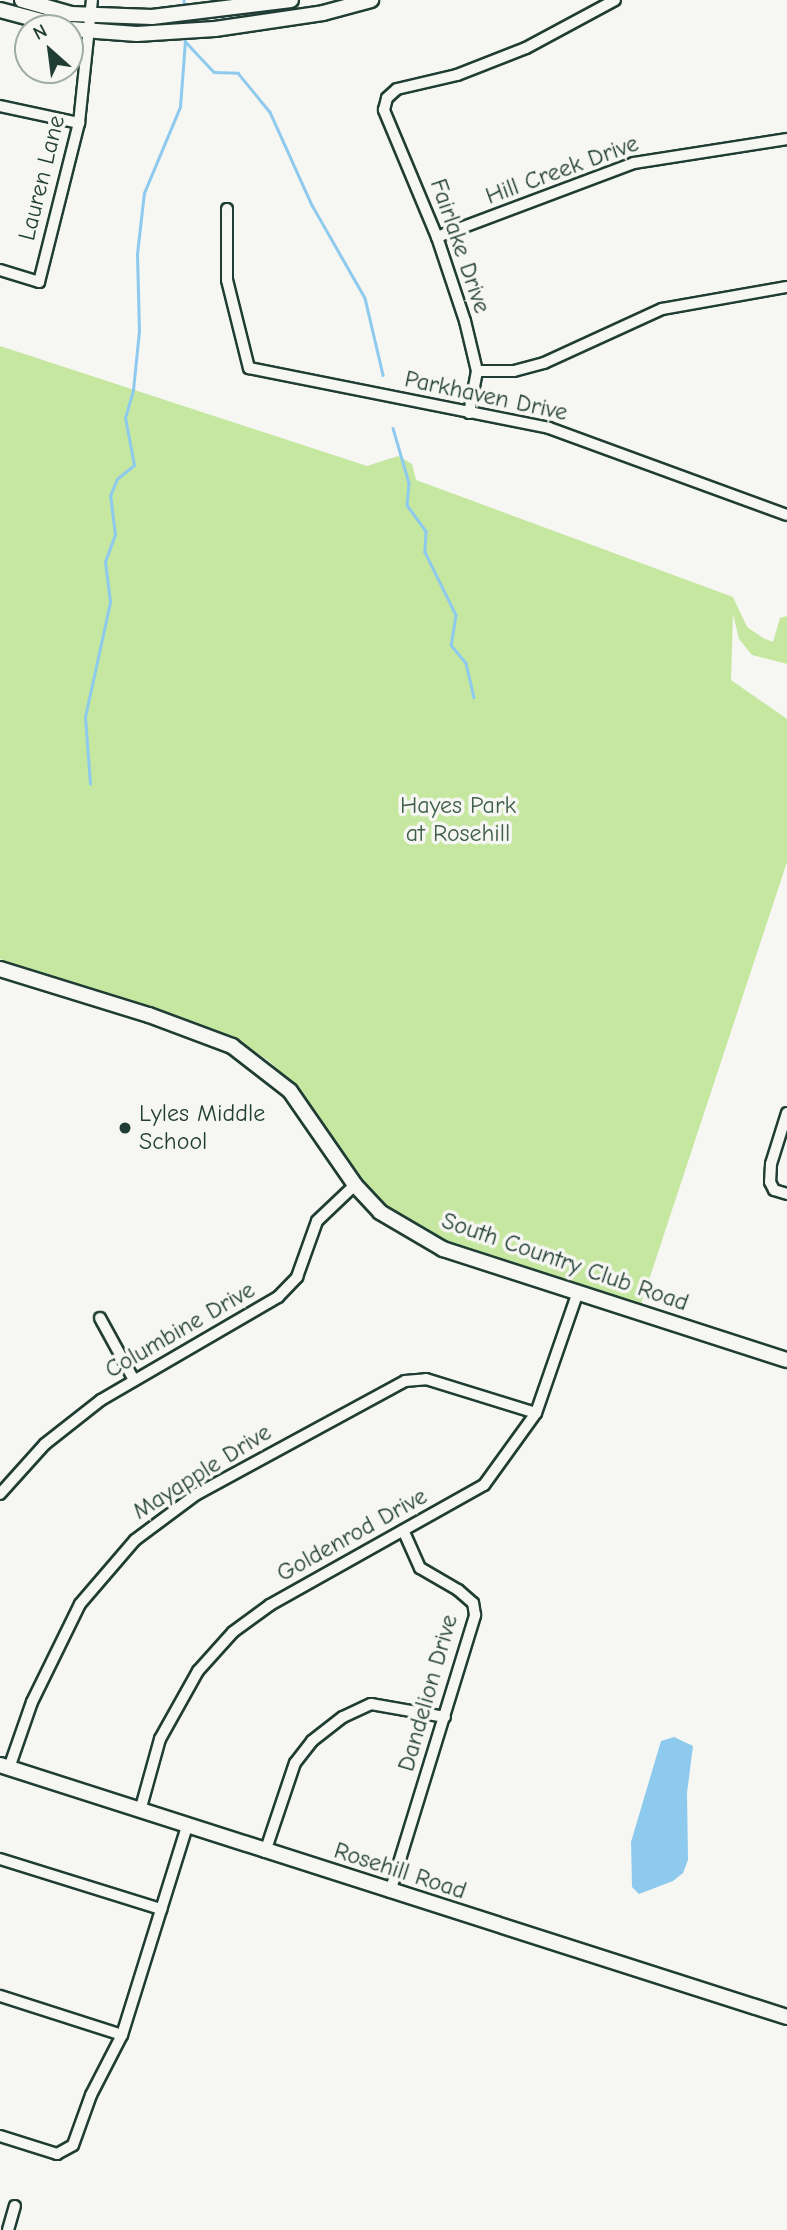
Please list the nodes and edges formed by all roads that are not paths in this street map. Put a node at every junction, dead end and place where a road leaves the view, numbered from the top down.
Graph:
1 (22, 0) edge
2 (92, 0) edge
3 (291, 0) edge
4 (372, 0) edge
5 (615, 0) edge
6 (89, 24) junction
7 (84, 25) edge
8 (0, 106) edge
9 (79, 123) junction
10 (787, 139) edge
11 (226, 209) dead end
12 (437, 237) junction
13 (0, 270) edge
14 (787, 287) edge
15 (477, 371) junction
16 (469, 413) junction
17 (787, 515) edge
18 (0, 969) edge
19 (787, 1113) edge
20 (355, 1185) junction
21 (787, 1194) edge
22 (579, 1292) junction
23 (100, 1318) dead end
24 (787, 1360) edge
25 (134, 1380) junction
26 (536, 1413) junction
27 (0, 1493) edge
28 (404, 1532) junction
29 (445, 1717) junction
30 (4, 1767) edge
31 (139, 1811) junction
32 (187, 1826) junction
33 (265, 1852) junction
34 (0, 1859) edge
35 (390, 1892) junction
36 (161, 1909) junction
37 (0, 1996) edge
38 (787, 2017) edge
39 (122, 2035) junction
40 (0, 2136) edge
41 (15, 2206) dead end
42 (8, 2230) edge

1 - 6 street
2 - 6 street, Lauren Lane
3 - 6 street
4 - 6 street
5 - 12 street, Fairlake Drive
6 - 7 street
6 - 9 street, Lauren Lane
8 - 9 street
9 - 13 street, Lauren Lane
10 - 12 street, Hill Creek Drive
11 - 16 street, Parkhaven Drive
12 - 15 street, Fairlake Drive
14 - 15 street
15 - 16 street, Fairlake Drive
16 - 17 street, Parkhaven Drive
18 - 20 street, South Country Club Road
19 - 21 street
20 - 22 street, South Country Club Road
20 - 25 street, Columbine Drive
22 - 24 street, South Country Club Road
22 - 26 street, Goldenrod Drive
23 - 25 street
25 - 27 street, Columbine Drive
26 - 28 street, Goldenrod Drive
26 - 30 street, Mayapple Drive
28 - 29 street, Dandelion Drive
28 - 31 street, Goldenrod Drive
29 - 33 street
29 - 35 street, Dandelion Drive
30 - 31 street, Rosehill Road
31 - 32 street, Rosehill Road
32 - 33 street, Rosehill Road
32 - 36 street
33 - 35 street, Rosehill Road
34 - 36 street
35 - 38 street, Rosehill Road
36 - 39 street
37 - 39 street
39 - 40 street
41 - 42 street

